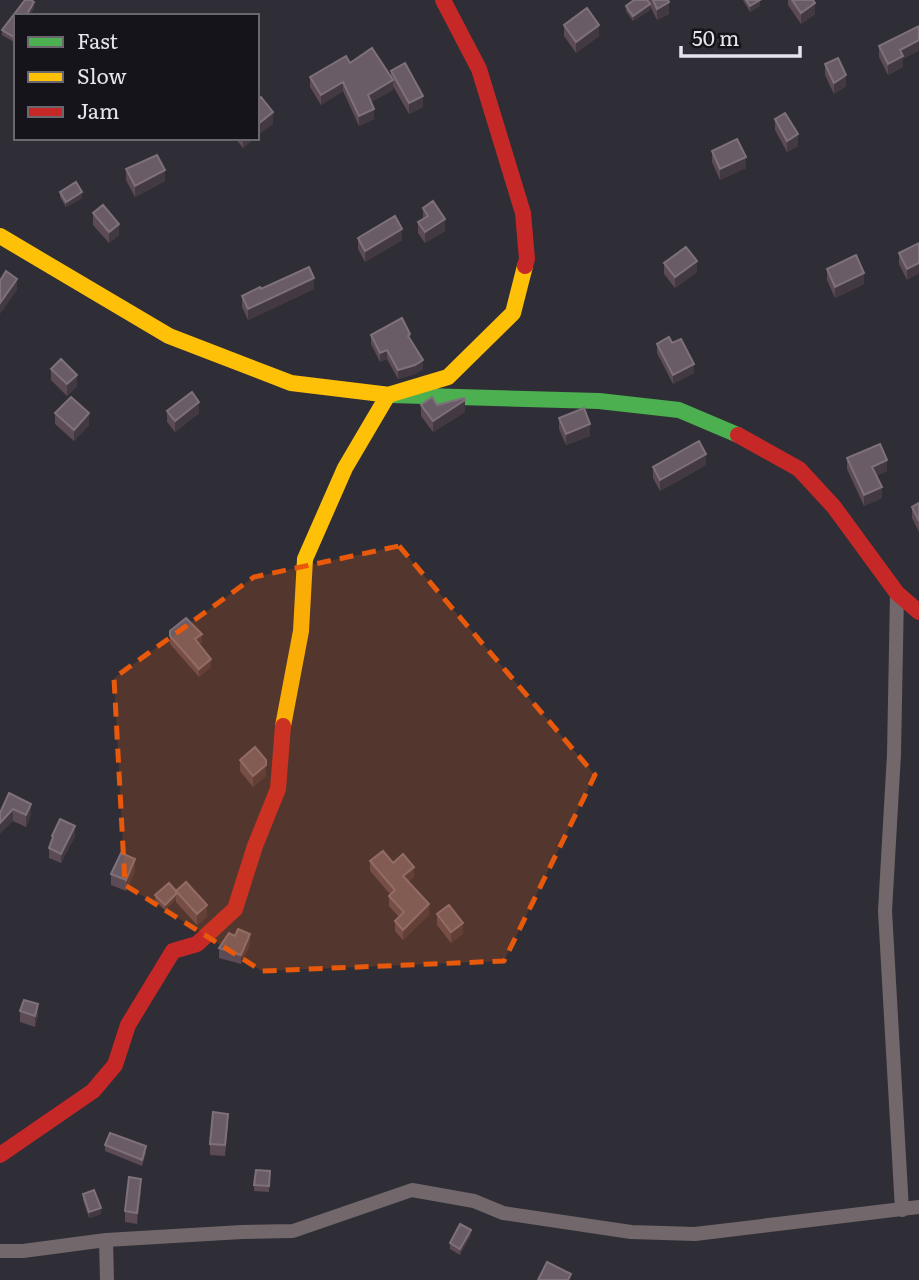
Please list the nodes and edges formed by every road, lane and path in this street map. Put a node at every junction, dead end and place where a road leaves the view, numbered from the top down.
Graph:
1 (443, 0) edge
2 (0, 236) edge
3 (388, 396) junction
4 (897, 593) junction
5 (919, 612) edge
6 (0, 1155) edge
7 (919, 1207) edge
8 (902, 1210) junction
9 (106, 1240) junction
10 (0, 1251) edge
11 (107, 1280) edge

1 - 3 street
2 - 3 street
3 - 4 street
3 - 6 street
4 - 5 street
4 - 8 street
7 - 8 street
8 - 9 street
9 - 10 street
9 - 11 street

